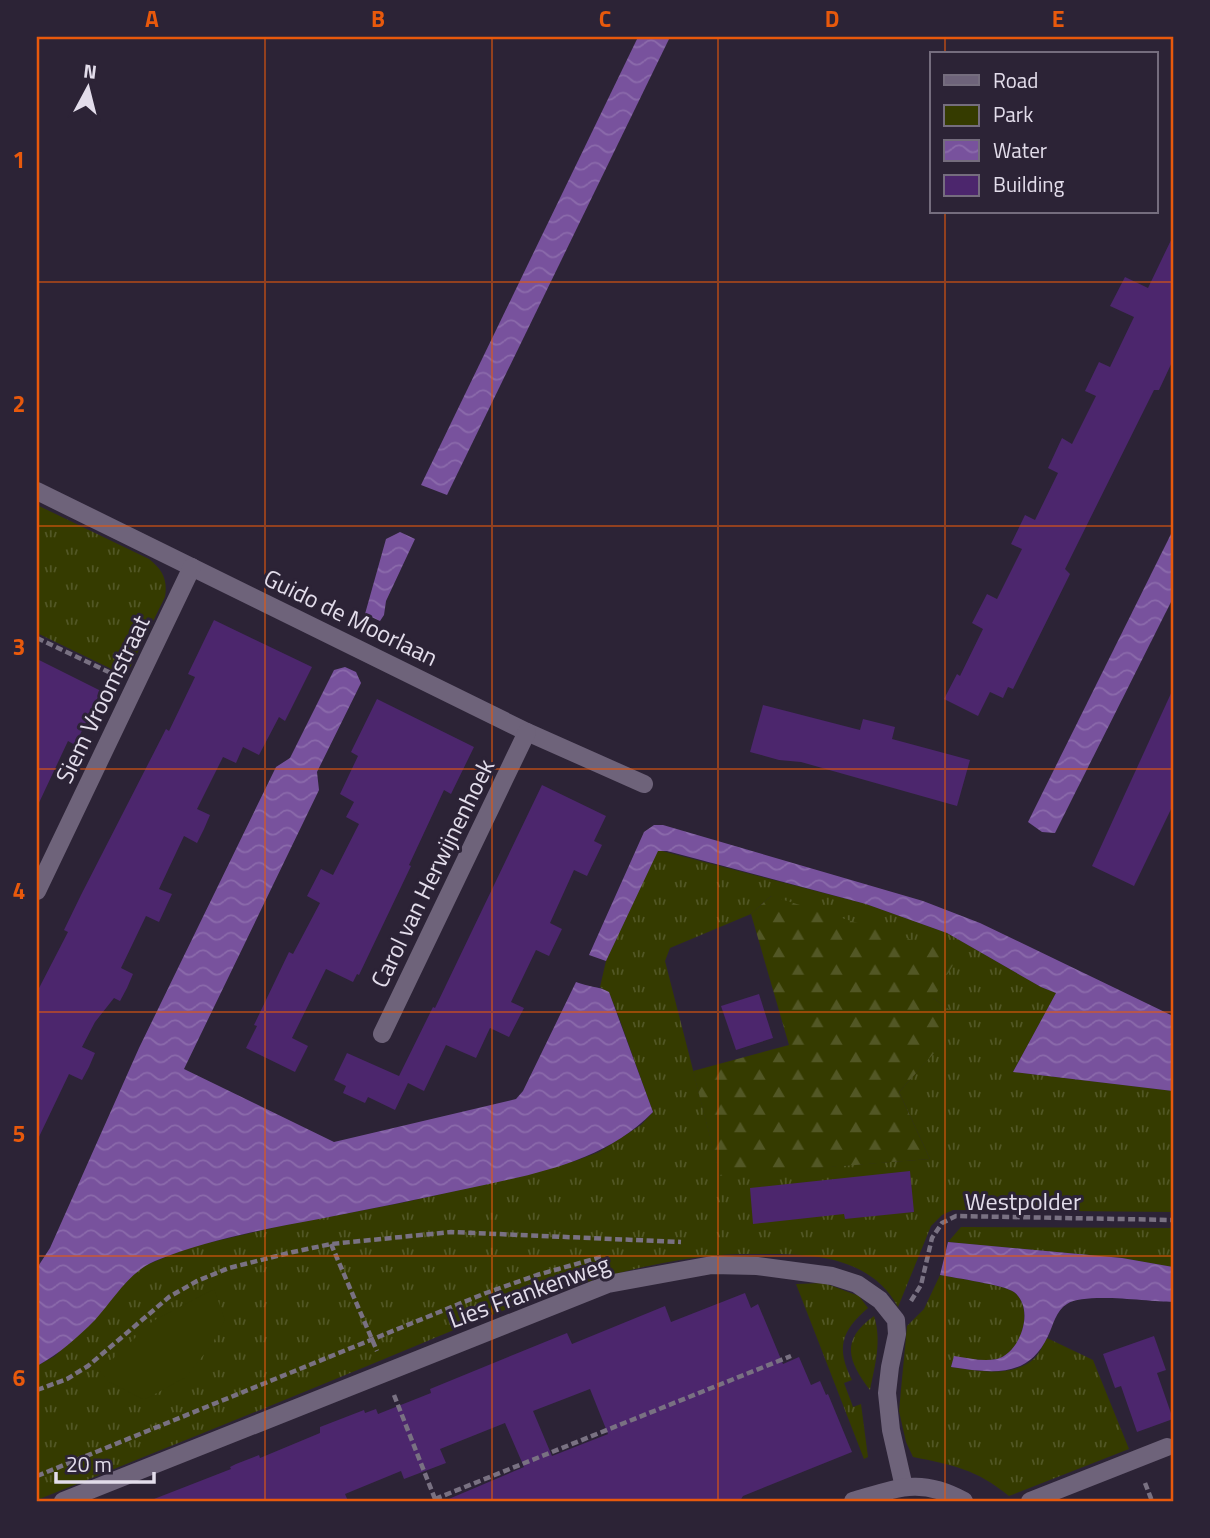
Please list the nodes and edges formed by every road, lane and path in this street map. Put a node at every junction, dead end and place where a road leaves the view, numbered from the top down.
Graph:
1 (37, 491) edge
2 (192, 566) junction
3 (37, 638) edge
4 (136, 686) junction
5 (527, 732) junction
6 (644, 784) dead end
7 (37, 891) edge
8 (382, 1034) dead end
9 (1173, 1220) edge
10 (331, 1244) junction
11 (657, 1247) dead end
12 (610, 1256) dead end
13 (896, 1320) junction
14 (372, 1339) junction
15 (791, 1356) dead end
16 (385, 1372) junction
17 (37, 1390) edge
18 (1167, 1447) dead end
19 (37, 1476) edge
20 (904, 1487) junction
21 (434, 1500) edge
22 (63, 1501) edge
23 (853, 1501) edge
24 (964, 1501) edge
25 (1030, 1501) edge

1 - 2 street, Guido de Moorlaan
2 - 4 street, Siem Vroomstraat
2 - 5 street, Guido de Moorlaan
3 - 4 path
4 - 7 street, Siem Vroomstraat
5 - 6 street, Guido de Moorlaan
5 - 8 street, Carol van Herwijnenhoek
9 - 13 path, Westpolder
10 - 11 path
10 - 14 path
10 - 17 path
12 - 14 path
13 - 16 street, Lies Frankenweg
13 - 20 street
14 - 19 path
15 - 21 path
16 - 21 path
16 - 22 street, Lies Frankenweg
18 - 25 street
20 - 23 street
20 - 24 street

